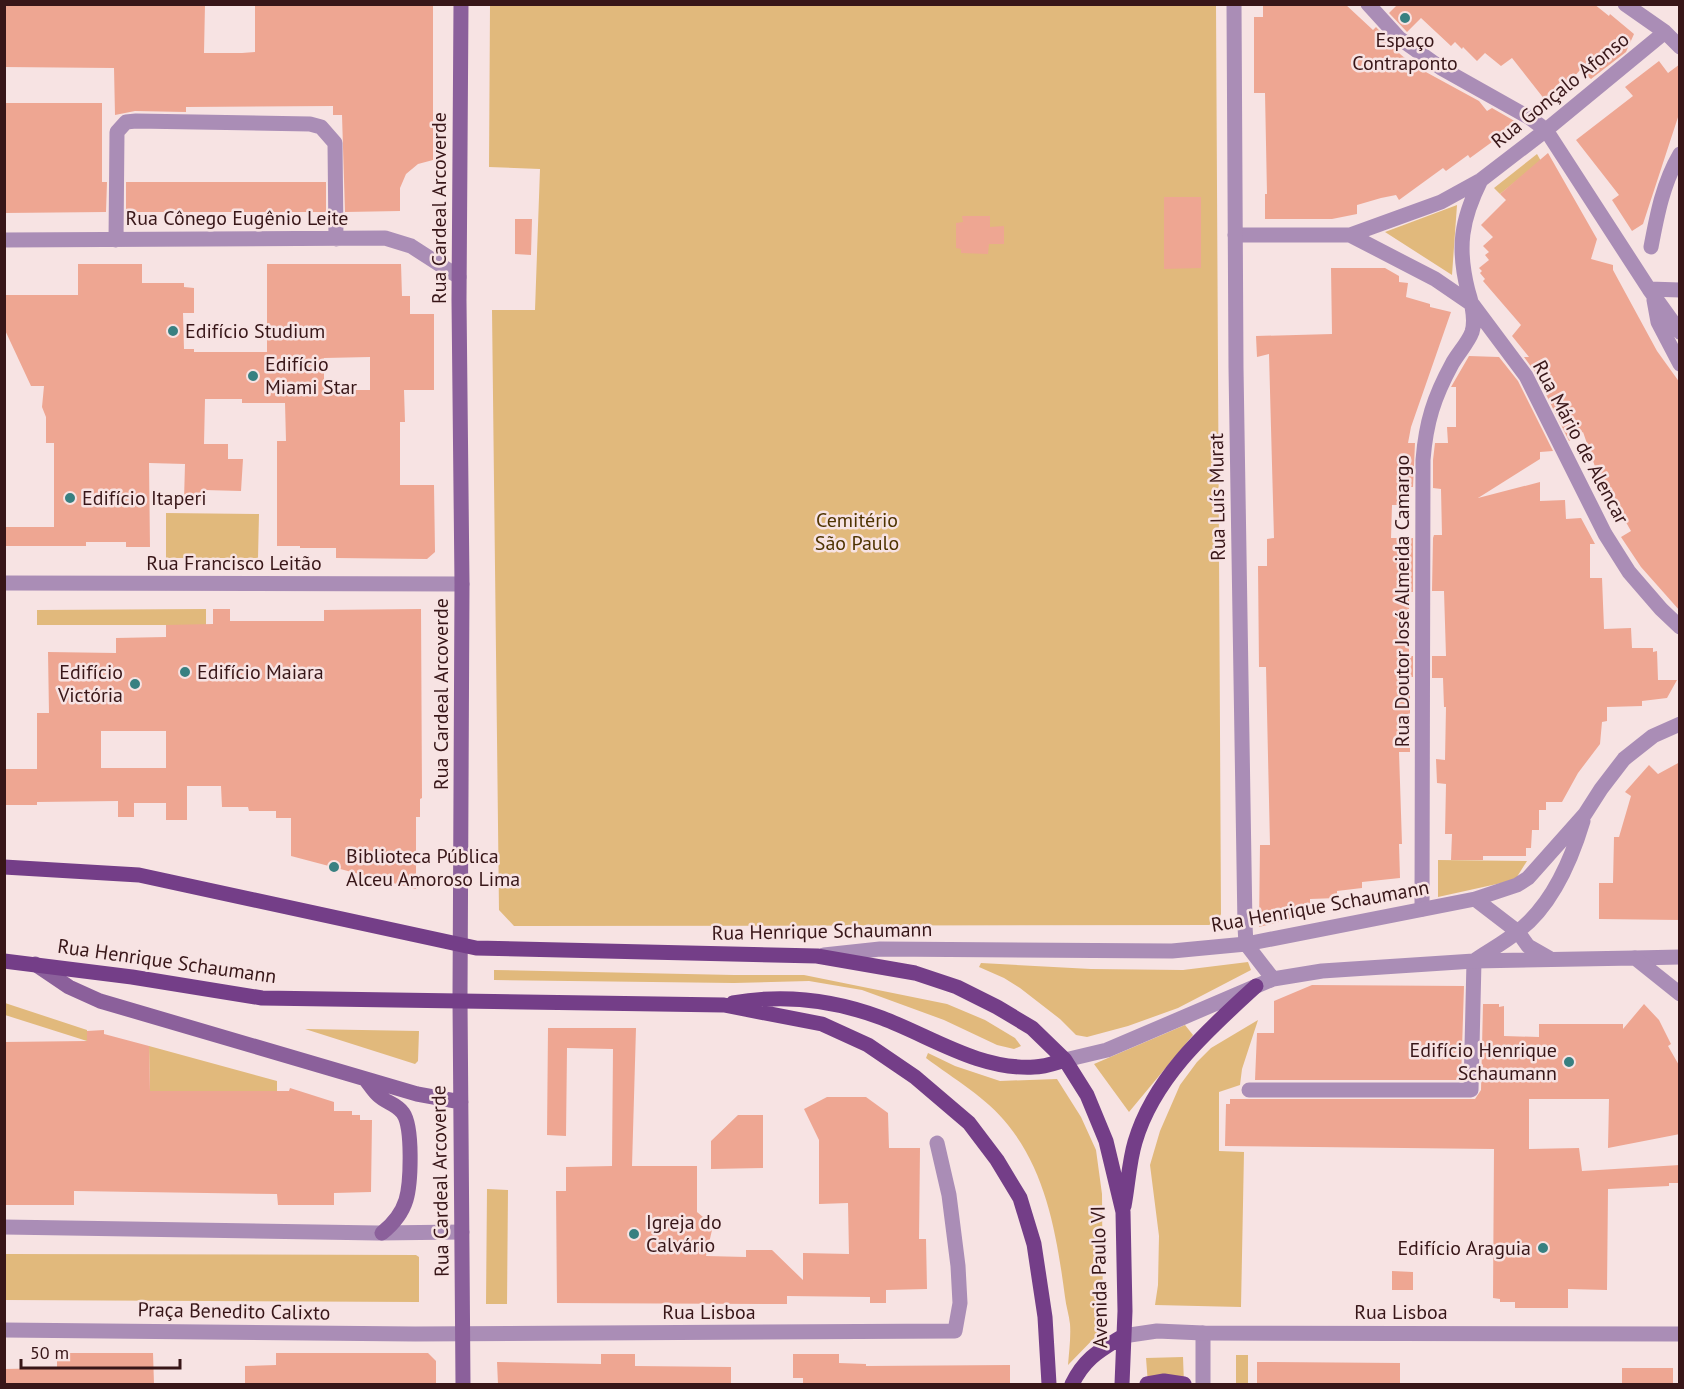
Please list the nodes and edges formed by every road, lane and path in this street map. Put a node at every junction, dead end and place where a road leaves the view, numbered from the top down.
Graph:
1 (461, 4) edge
2 (1234, 4) edge
3 (1368, 4) edge
4 (1624, 4) edge
5 (1665, 32) junction
6 (1680, 47) edge
7 (1546, 130) junction
8 (1680, 154) edge
9 (1480, 180) junction
10 (1235, 235) junction
11 (1350, 235) junction
12 (336, 239) junction
13 (4, 240) edge
14 (116, 240) junction
15 (1651, 247) dead end
16 (459, 277) junction
17 (1680, 290) edge
18 (1651, 292) junction
19 (1473, 305) junction
20 (1489, 326) junction
21 (1472, 331) junction
22 (1680, 332) edge
23 (1680, 364) edge
24 (4, 583) edge
25 (462, 584) junction
26 (1680, 627) edge
27 (1680, 724) edge
28 (1585, 814) junction
29 (4, 867) edge
30 (1475, 899) junction
31 (1422, 909) junction
32 (1518, 932) junction
33 (1246, 944) junction
34 (461, 946) junction
35 (817, 956) junction
36 (1680, 957) edge
37 (1550, 958) junction
38 (1635, 958) junction
39 (4, 961) edge
40 (1474, 961) junction
41 (35, 964) junction
42 (1273, 979) junction
43 (1256, 986) junction
44 (1680, 994) edge
45 (460, 1000) junction
46 (724, 1005) junction
47 (1065, 1060) junction
48 (366, 1080) junction
49 (1249, 1090) dead end
50 (460, 1102) junction
51 (937, 1143) dead end
52 (1123, 1212) junction
53 (4, 1227) edge
54 (462, 1232) junction
55 (382, 1233) junction
56 (4, 1330) edge
57 (1203, 1333) junction
58 (463, 1334) junction
59 (1680, 1334) edge
60 (1123, 1336) junction
61 (463, 1384) edge
62 (1048, 1384) edge
63 (1072, 1384) edge
64 (1122, 1384) edge
65 (1147, 1384) edge
66 (1184, 1384) edge
67 (1203, 1384) edge

1 - 16 main road, Rua Cardeal Arcoverde
2 - 10 street, Rua Luís Murat
3 - 7 street
4 - 5 street
5 - 6 street
5 - 7 street, Rua Gonçalo Afonso
7 - 9 street, Rua Gonçalo Afonso
7 - 18 street
8 - 15 street
9 - 11 street, Rua Gonçalo Afonso
9 - 19 street
10 - 11 street, Rua Mário de Alencar
10 - 33 street, Rua Luís Murat
11 - 19 street, Rua Mário de Alencar
12 - 14 street, Rua Cônego Eugênio Leite
12 - 14 street
12 - 16 street, Rua Cônego Eugênio Leite
13 - 14 street, Rua Cônego Eugênio Leite
16 - 25 main road, Rua Cardeal Arcoverde
17 - 18 street
18 - 22 street
18 - 23 street
19 - 20 street, Rua Mário de Alencar
19 - 21 street, Rua Doutor José Almeida Camargo
20 - 21 street
20 - 26 street, Rua Mário de Alencar
21 - 31 street, Rua Doutor José Almeida Camargo
24 - 25 street, Rua Francisco Leitão
25 - 34 main road, Rua Cardeal Arcoverde
27 - 28 street
28 - 30 street, Rua Henrique Schaumann
28 - 32 street
29 - 34 main road, Rua Henrique Schaumann
30 - 31 street, Rua Henrique Schaumann
30 - 32 street
31 - 33 street, Rua Henrique Schaumann
32 - 37 street
32 - 40 street
33 - 35 street, Rua Henrique Schaumann
33 - 42 street
34 - 35 main road, Rua Henrique Schaumann
34 - 45 main road, Rua Cardeal Arcoverde
35 - 47 main road, Avenida Paulo VI
36 - 38 street
37 - 38 street
37 - 40 street
38 - 44 street
39 - 41 main road, Rua Henrique Schaumann
40 - 42 street
40 - 49 street
41 - 45 main road, Rua Henrique Schaumann
41 - 48 main road, Rua Henrique Schaumann
42 - 43 street
43 - 47 street
43 - 52 main road
45 - 46 main road, Rua Henrique Schaumann
45 - 50 main road, Rua Cardeal Arcoverde
46 - 47 main road
46 - 62 main road
47 - 52 main road, Avenida Paulo VI
48 - 50 main road, Rua Henrique Schaumann
48 - 55 main road
50 - 54 main road, Rua Cardeal Arcoverde
51 - 58 street, Rua Lisboa
52 - 60 main road, Avenida Paulo VI
53 - 55 street
54 - 55 street
54 - 58 main road, Rua Cardeal Arcoverde
56 - 58 street, Praça Benedito Calixto
57 - 59 street, Rua Lisboa
57 - 60 street, Rua Lisboa
57 - 67 street
58 - 61 main road, Rua Cardeal Arcoverde
60 - 63 main road
60 - 64 main road, Avenida Paulo VI
65 - 66 main road

